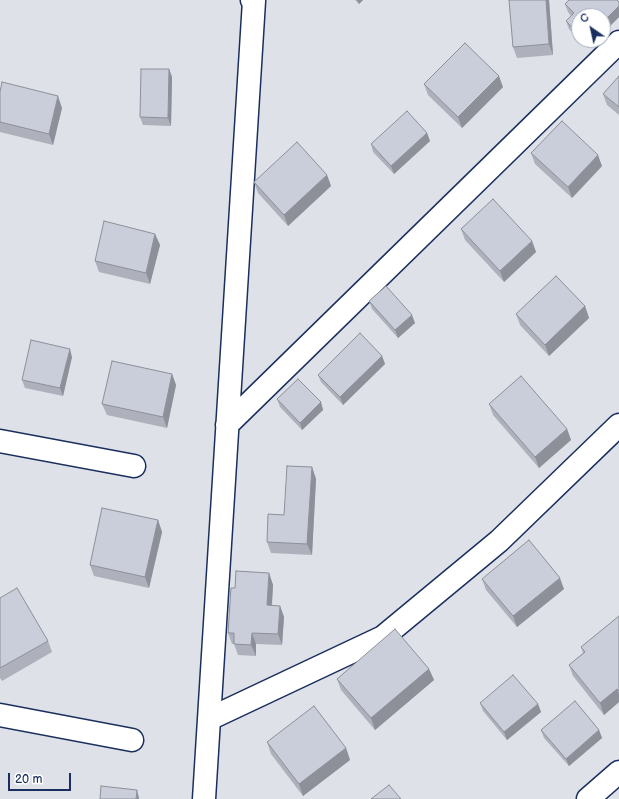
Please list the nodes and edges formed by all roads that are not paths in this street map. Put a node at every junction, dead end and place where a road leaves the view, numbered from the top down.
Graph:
1 (254, 0) edge
2 (619, 42) edge
3 (227, 425) junction
4 (619, 425) edge
5 (0, 441) edge
6 (134, 466) dead end
7 (0, 715) edge
8 (209, 719) junction
9 (132, 740) dead end
10 (619, 772) edge
11 (204, 799) edge
12 (588, 799) edge

1 - 3 street
2 - 3 street
3 - 8 street
4 - 8 street
5 - 6 street
7 - 9 street
8 - 11 street
10 - 12 street

